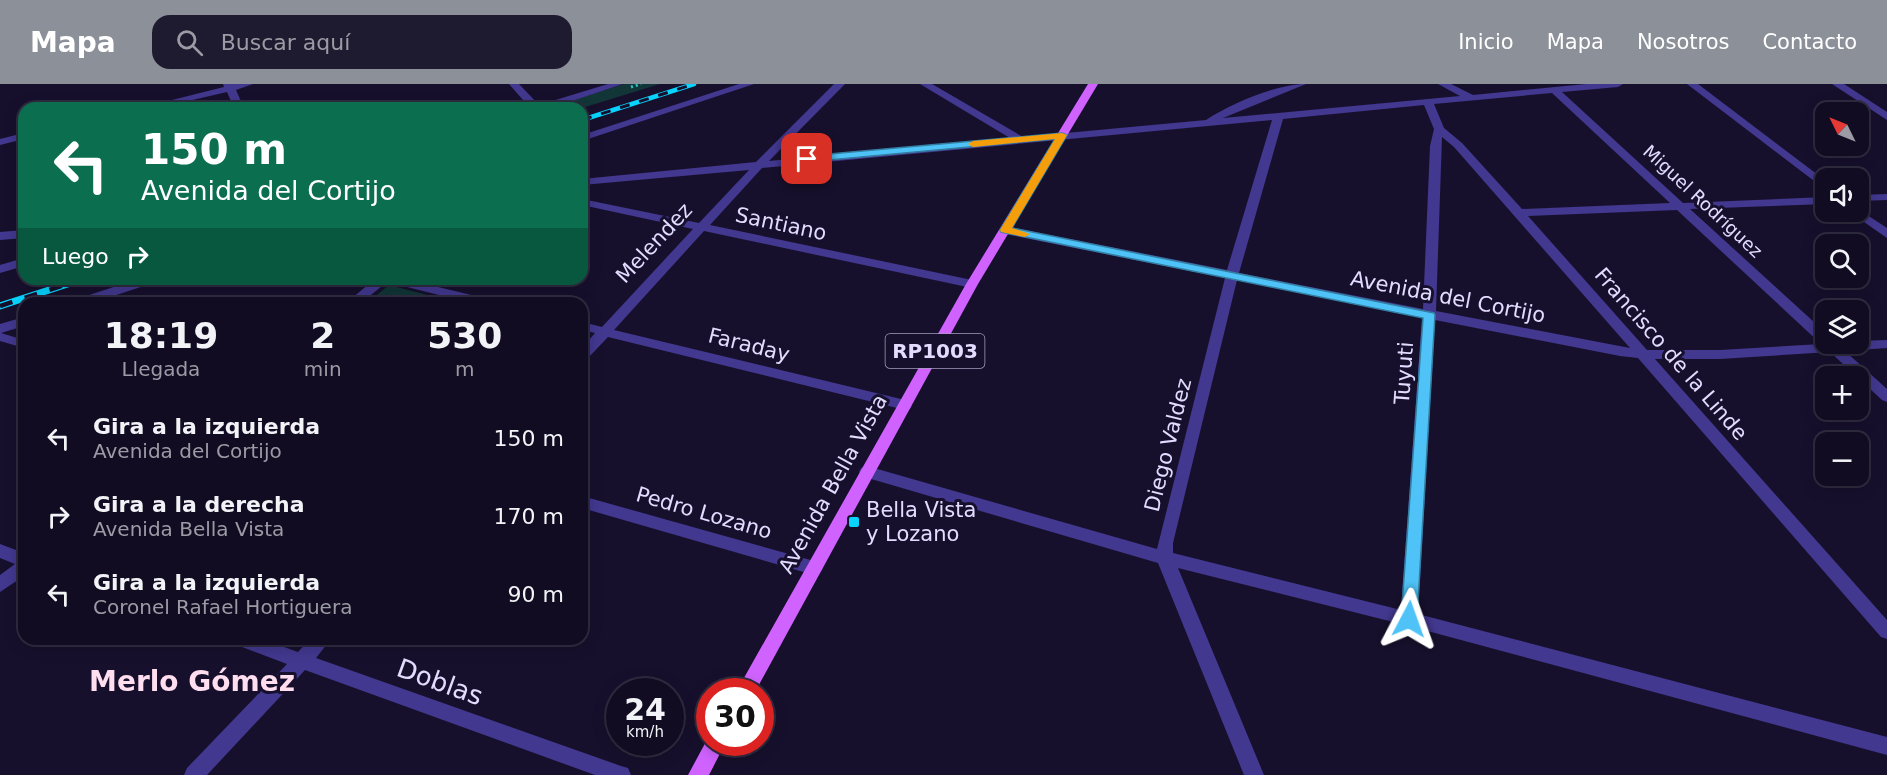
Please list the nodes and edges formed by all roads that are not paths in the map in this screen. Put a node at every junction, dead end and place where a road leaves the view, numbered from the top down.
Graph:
1 (248, 84) edge
2 (514, 84) edge
3 (618, 84) edge
4 (748, 84) edge
5 (840, 84) edge
6 (926, 84) edge
7 (1093, 84) edge
8 (1301, 84) edge
9 (1443, 84) edge
10 (1618, 84) edge
11 (1692, 84) edge
12 (1837, 84) edge
13 (229, 86) edge
14 (1554, 90) junction
15 (1472, 98) junction
16 (168, 102) edge
17 (236, 102) edge
18 (532, 102) edge
19 (558, 102) edge
20 (1428, 102) junction
21 (1278, 117) junction
22 (1887, 117) edge
23 (1207, 124) junction
24 (1439, 129) junction
25 (1062, 135) junction
26 (588, 136) edge
27 (18, 138) edge
28 (1019, 140) junction
29 (0, 142) edge
30 (760, 164) junction
31 (1815, 179) edge
32 (588, 181) edge
33 (1887, 197) edge
34 (1869, 198) edge
35 (1815, 201) edge
36 (588, 203) edge
37 (1681, 207) junction
38 (1519, 213) junction
39 (1869, 220) edge
40 (701, 228) junction
41 (1005, 230) junction
42 (18, 234) edge
43 (1887, 234) edge
44 (0, 236) edge
45 (18, 264) edge
46 (0, 269) edge
47 (1232, 276) junction
48 (972, 284) junction
49 (133, 285) edge
50 (376, 285) edge
51 (414, 285) edge
52 (97, 297) edge
53 (360, 297) edge
54 (462, 297) edge
55 (1429, 315) junction
56 (18, 325) edge
57 (588, 328) edge
58 (1815, 331) edge
59 (604, 332) junction
60 (1, 336) edge
61 (18, 342) edge
62 (1869, 344) edge
63 (1887, 344) edge
64 (1815, 345) edge
65 (588, 349) edge
66 (1644, 354) junction
67 (1840, 354) edge
68 (1887, 397) edge
69 (905, 405) junction
70 (867, 472) junction
71 (588, 504) edge
72 (0, 551) edge
73 (18, 558) edge
74 (1165, 558) junction
75 (814, 568) junction
76 (18, 571) edge
77 (0, 585) edge
78 (1409, 619) junction
79 (1887, 632) edge
80 (257, 645) edge
81 (317, 645) edge
82 (302, 661) junction
83 (753, 678) edge
84 (1887, 747) edge
85 (708, 756) edge
86 (194, 775) edge
87 (621, 775) edge
88 (698, 775) edge
89 (1254, 775) edge

1 - 13 street
2 - 18 street
3 - 19 street
4 - 26 street
5 - 30 street, Melendez
6 - 28 street
7 - 25 main road, Avenida Bella Vista / RP1003
8 - 23 street
9 - 15 street
10 - 14 street
11 - 31 street
12 - 22 street
13 - 16 street
13 - 17 street
14 - 15 street
14 - 37 street, Miguel Rodríguez
15 - 20 street
20 - 21 street
20 - 24 street, Francisco de la Linde
21 - 23 street
21 - 47 street, Diego Valdez
23 - 25 street
24 - 38 street, Francisco de la Linde
24 - 55 street, Tuyuti
25 - 28 street
25 - 41 main road, Avenida Bella Vista / RP1003
27 - 29 street
28 - 30 street
30 - 32 street
30 - 40 street, Melendez
33 - 34 street
35 - 37 street
36 - 40 street, Santiano
37 - 38 street
37 - 58 street, Miguel Rodríguez
38 - 66 street, Francisco de la Linde
39 - 43 street
40 - 48 street, Santiano
40 - 59 street, Melendez
41 - 47 street, Avenida del Cortijo
41 - 48 main road, Avenida Bella Vista / RP1003
42 - 44 street
45 - 46 street
47 - 55 street, Avenida del Cortijo
47 - 74 street, Diego Valdez
48 - 69 main road, Avenida Bella Vista / RP1003
49 - 52 street
50 - 53 street
51 - 54 street
55 - 66 street, Avenida del Cortijo
55 - 78 street, Tuyuti
56 - 60 street
57 - 59 street, Faraday
59 - 65 street, Melendez
59 - 69 street, Faraday
60 - 61 street
62 - 63 street, Avenida del Cortijo
64 - 66 street, Avenida del Cortijo
66 - 79 street, Francisco de la Linde
67 - 68 street, Miguel Rodríguez
69 - 70 main road, Avenida Bella Vista / RP1003
70 - 74 street
70 - 75 main road, Avenida Bella Vista / RP1003
71 - 75 street, Pedro Lozano
72 - 73 street
74 - 78 street
74 - 89 street, Diego Valdez
75 - 83 main road, Avenida Bella Vista / RP1003
76 - 77 street
78 - 84 street
80 - 82 street, Doblas
81 - 82 street
82 - 86 street
82 - 87 street, Doblas
85 - 88 main road

